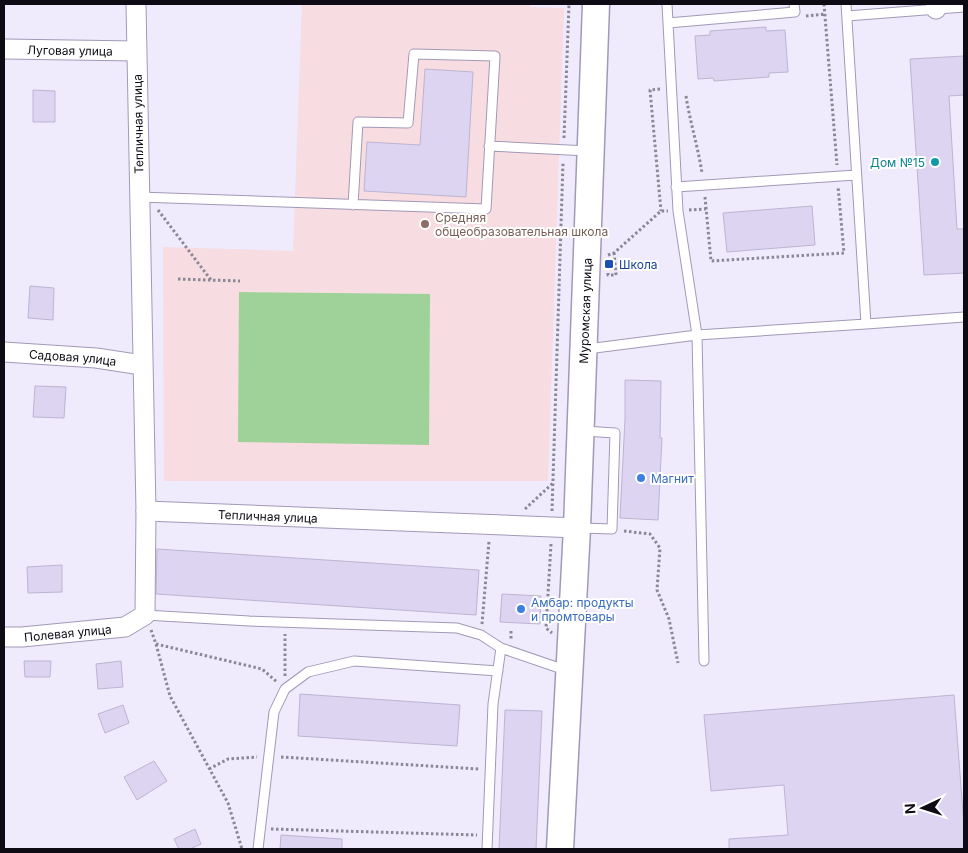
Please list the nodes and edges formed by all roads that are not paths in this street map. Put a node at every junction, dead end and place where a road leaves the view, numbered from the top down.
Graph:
1 (136, 4) edge
2 (596, 4) edge
3 (667, 4) edge
4 (794, 4) edge
5 (846, 4) edge
6 (936, 6) edge
7 (964, 7) edge
8 (847, 16) junction
9 (668, 23) junction
10 (4, 49) edge
11 (136, 51) junction
12 (489, 146) junction
13 (591, 152) junction
14 (856, 175) junction
15 (676, 188) junction
16 (144, 198) junction
17 (353, 205) junction
18 (964, 317) edge
19 (866, 324) junction
20 (696, 335) junction
21 (584, 349) junction
22 (4, 352) edge
23 (142, 365) junction
24 (581, 431) junction
25 (146, 511) junction
26 (577, 528) junction
27 (145, 615) junction
28 (4, 637) edge
29 (501, 648) junction
30 (704, 661) dead end
31 (498, 671) junction
32 (570, 672) junction
33 (258, 849) edge
34 (487, 849) edge
35 (560, 849) edge

1 - 11 street, Тепличная улица
2 - 13 street, Муромская улица
3 - 9 lane
4 - 9 lane
5 - 8 lane
6 - 7 lane
6 - 8 lane
8 - 14 lane
9 - 15 lane
10 - 11 street, Луговая улица
11 - 16 street, Тепличная улица
12 - 13 lane
12 - 17 lane
12 - 17 lane
13 - 21 street, Муромская улица
14 - 15 lane
14 - 19 lane
15 - 20 lane
16 - 17 lane
16 - 23 street, Тепличная улица
18 - 19 lane
19 - 20 lane
20 - 21 lane
20 - 30 lane
21 - 24 street, Муромская улица
22 - 23 street, Садовая улица
23 - 25 street, Тепличная улица
24 - 26 street, Муромская улица
24 - 26 lane
25 - 26 street, Тепличная улица
25 - 27 street
26 - 32 street
27 - 28 street, Полевая улица
27 - 29 lane
29 - 31 lane
29 - 32 lane
31 - 33 lane
31 - 34 lane
32 - 35 street

